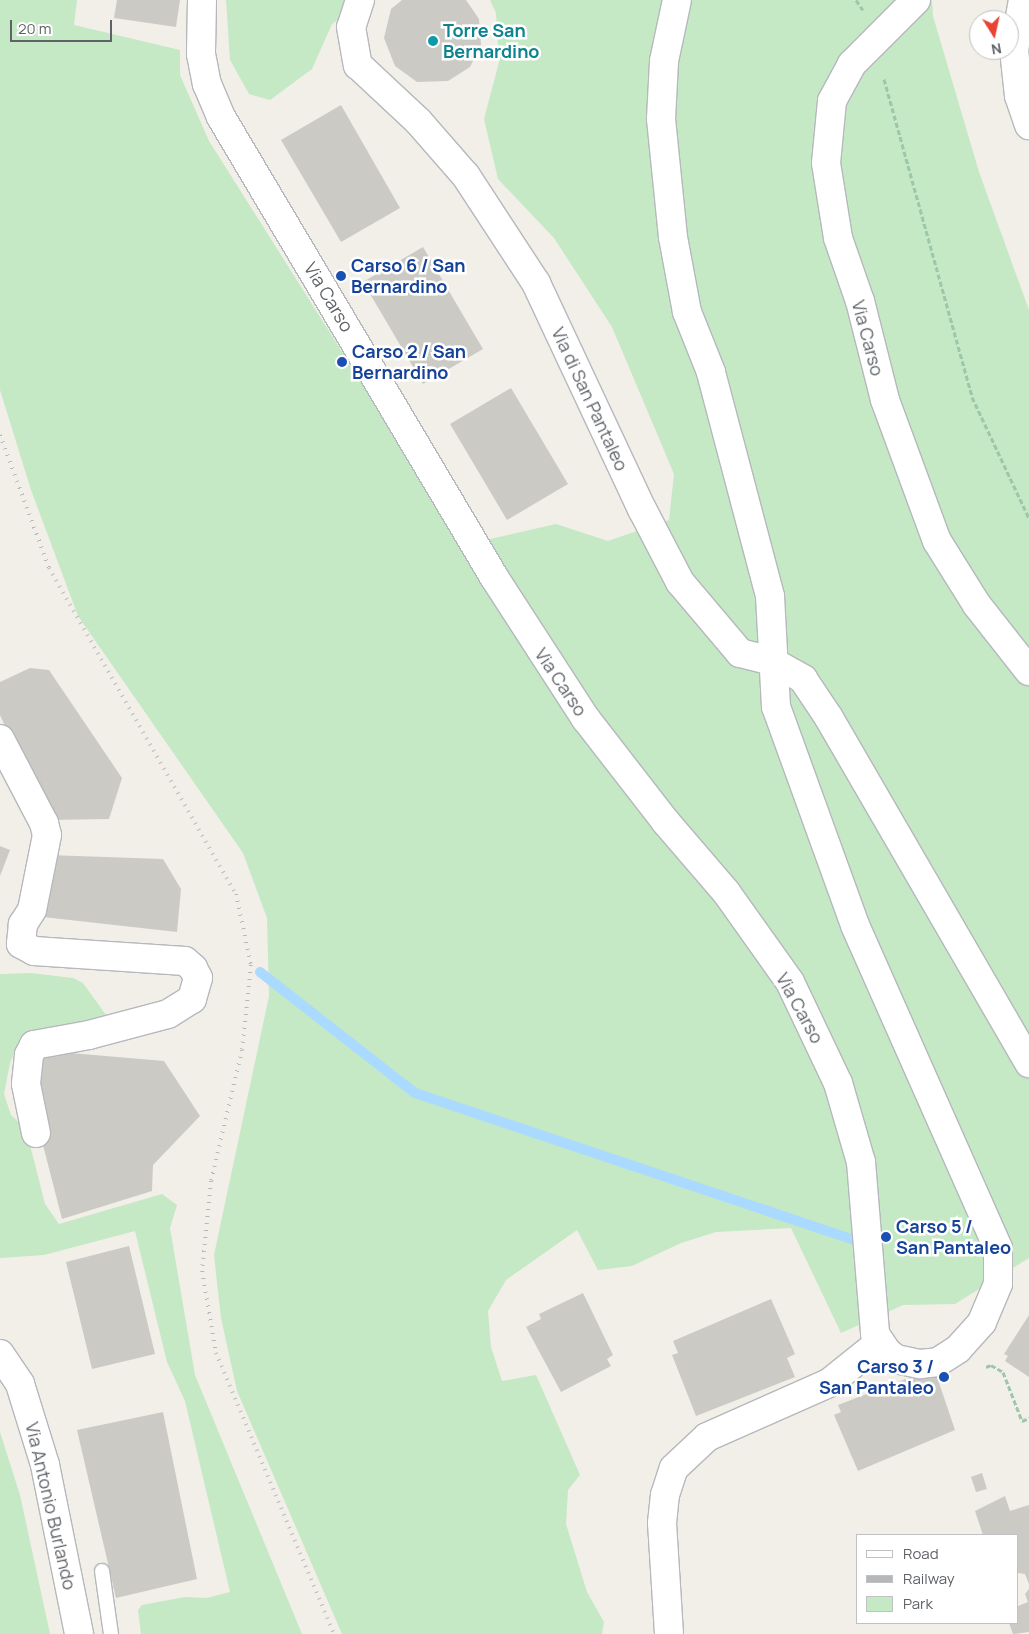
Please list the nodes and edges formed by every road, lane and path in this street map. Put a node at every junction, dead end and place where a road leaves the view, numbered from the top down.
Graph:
1 (202, 0) edge
2 (360, 0) edge
3 (677, 0) edge
4 (916, 0) edge
5 (1023, 0) edge
6 (883, 77) dead end
7 (1029, 125) edge
8 (1029, 518) edge
9 (771, 660) junction
10 (1029, 671) edge
11 (0, 739) edge
12 (1029, 1063) edge
13 (36, 1133) dead end
14 (879, 1343) junction
15 (0, 1354) edge
16 (991, 1365) dead end
17 (1029, 1418) edge
18 (102, 1571) dead end
19 (79, 1634) edge
20 (111, 1634) edge
21 (669, 1634) edge

1 - 14 street, Via Carso
2 - 9 street, Via di San Pantaleo
3 - 9 street
4 - 10 street, Via Carso
5 - 7 street
6 - 8 path
9 - 12 street
9 - 14 street
11 - 13 street
14 - 21 street
15 - 19 street, Via Antonio Burlando
16 - 17 path
18 - 20 lane, Via Antonio Burlando

